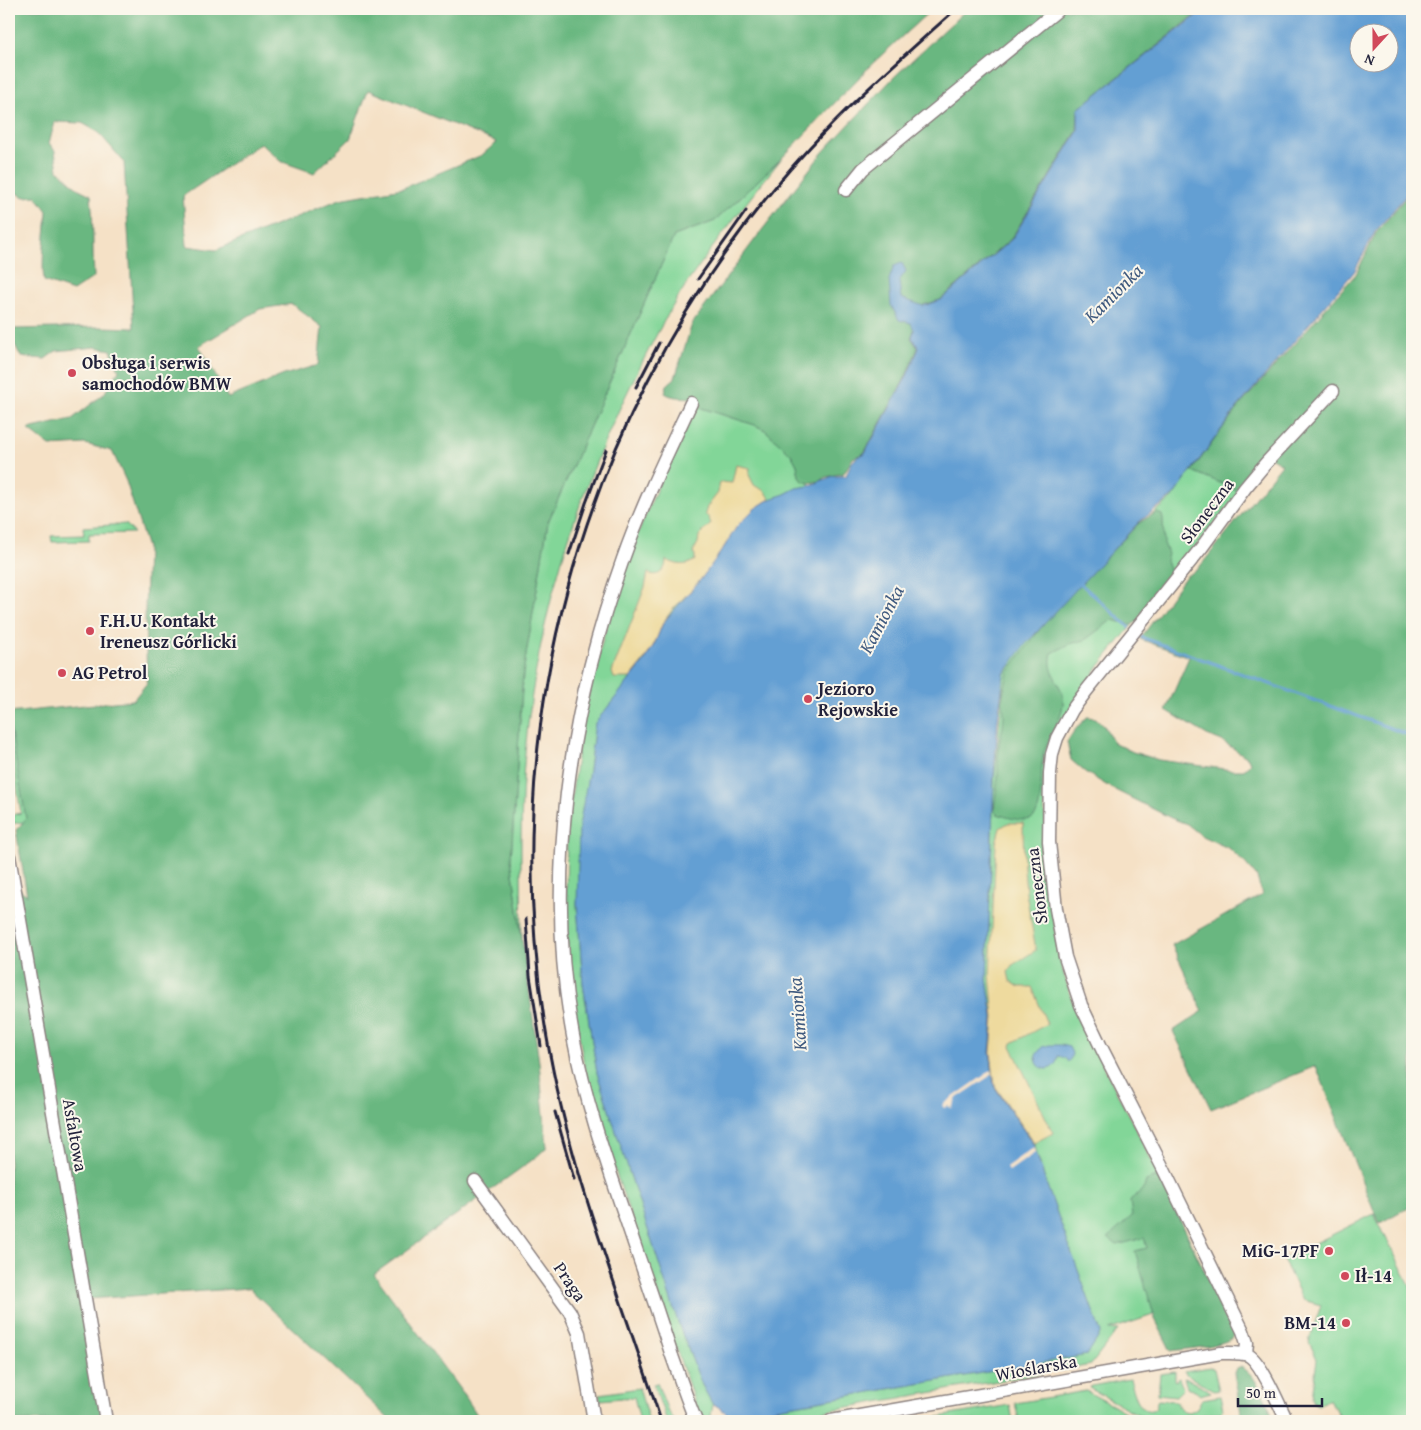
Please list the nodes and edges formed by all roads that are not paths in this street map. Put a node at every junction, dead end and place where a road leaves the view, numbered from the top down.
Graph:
1 (1059, 9) edge
2 (846, 190) dead end
3 (1333, 391) dead end
4 (691, 402) dead end
5 (9, 856) edge
6 (475, 1181) dead end
7 (1246, 1354) junction
8 (106, 1421) edge
9 (594, 1421) edge
10 (696, 1421) edge
11 (831, 1421) edge
12 (1287, 1421) edge

1 - 2 street
3 - 7 street, Słoneczna
4 - 10 street
5 - 8 street, Asfaltowa
6 - 9 street, Praga
7 - 11 street, Wioślarska
7 - 12 street

